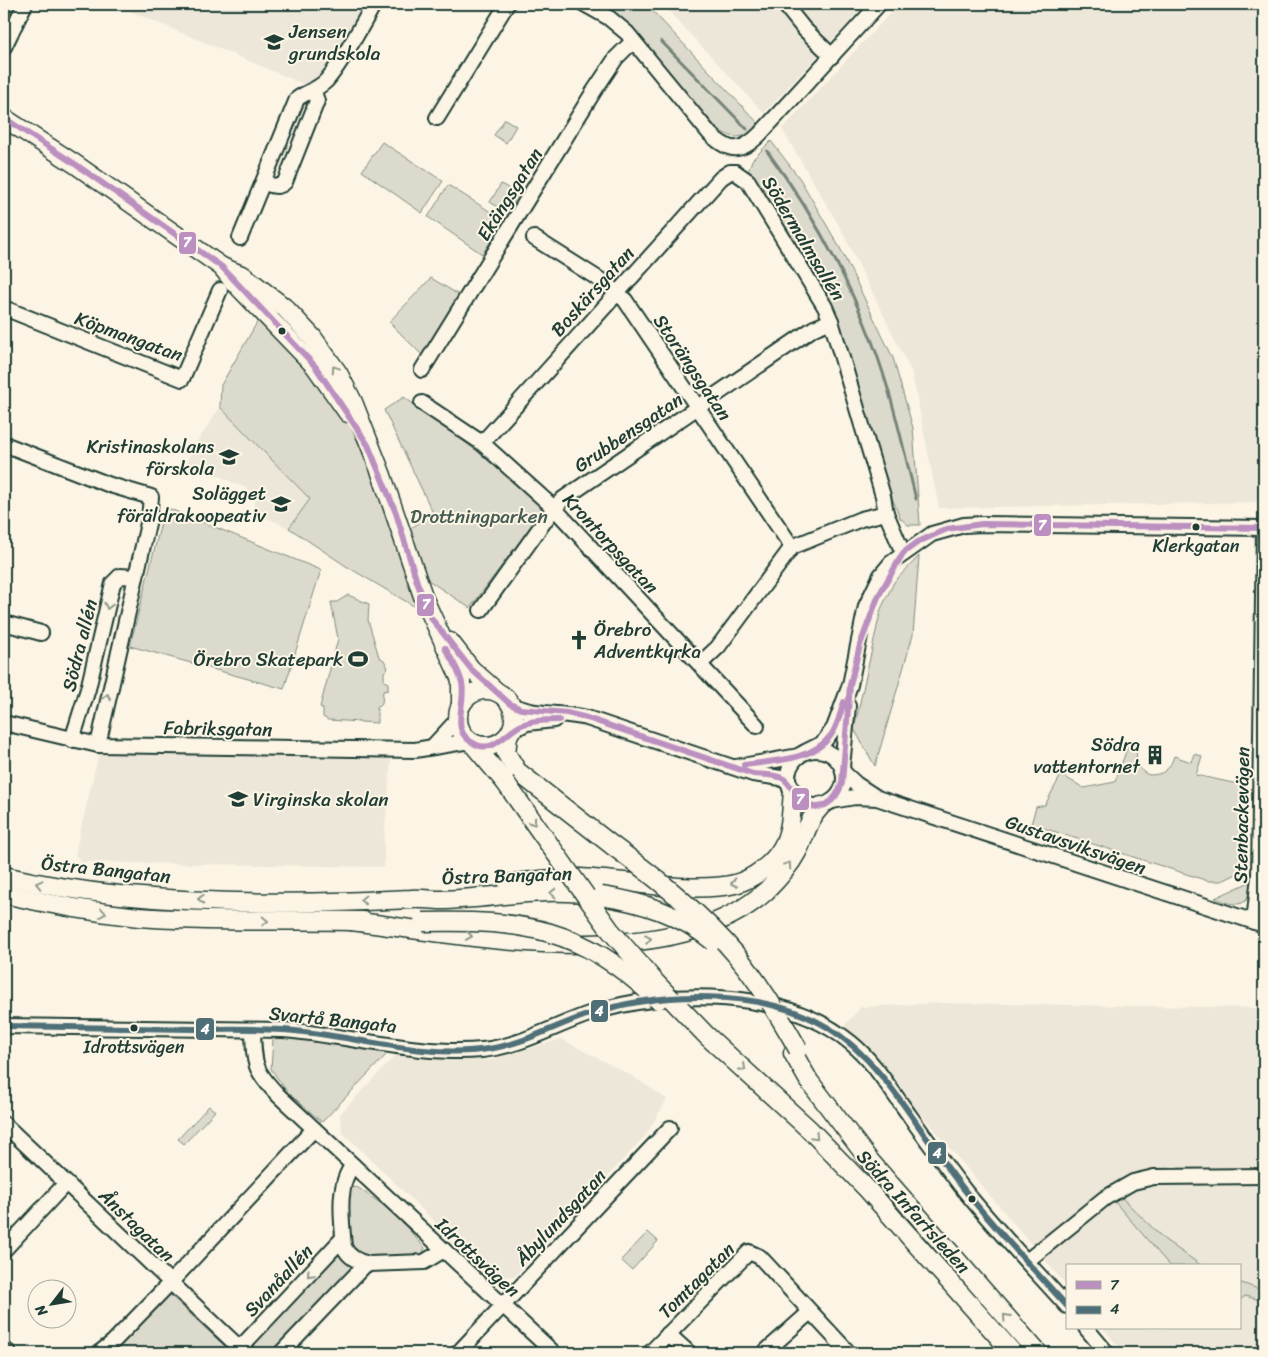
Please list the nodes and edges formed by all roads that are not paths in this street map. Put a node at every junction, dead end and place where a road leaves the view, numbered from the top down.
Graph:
1 (25, 4) edge
2 (374, 4) edge
3 (508, 4) edge
4 (584, 4) edge
5 (784, 4) edge
6 (879, 4) edge
7 (633, 41) junction
8 (4, 47) edge
9 (832, 56) junction
10 (314, 92) junction
11 (4, 118) edge
12 (438, 118) dead end
13 (734, 149) junction
14 (735, 172) junction
15 (263, 183) junction
16 (240, 238) dead end
17 (534, 238) dead end
18 (220, 290) dead end
19 (617, 292) junction
20 (4, 308) edge
21 (831, 321) junction
22 (422, 370) dead end
23 (422, 403) dead end
24 (698, 407) junction
25 (482, 443) junction
26 (4, 444) edge
27 (554, 508) junction
28 (886, 513) junction
29 (1264, 528) edge
30 (792, 547) junction
31 (903, 553) junction
32 (136, 577) junction
33 (481, 610) dead end
34 (431, 618) junction
35 (4, 623) edge
36 (41, 633) dead end
37 (700, 664) junction
38 (850, 685) junction
39 (497, 692) junction
40 (516, 706) junction
41 (459, 712) junction
42 (548, 716) junction
43 (4, 722) edge
44 (757, 726) dead end
45 (513, 730) junction
46 (72, 740) junction
47 (471, 742) junction
48 (98, 745) junction
49 (434, 745) junction
50 (803, 754) junction
51 (736, 767) junction
52 (842, 770) junction
53 (792, 788) junction
54 (877, 798) junction
55 (827, 803) junction
56 (4, 876) edge
57 (4, 894) edge
58 (412, 898) junction
59 (351, 921) junction
60 (1259, 924) edge
61 (4, 1026) edge
62 (253, 1030) junction
63 (707, 1036) junction
64 (796, 1051) junction
65 (4, 1124) edge
66 (670, 1128) dead end
67 (314, 1129) junction
68 (353, 1165) junction
69 (1264, 1176) edge
70 (66, 1183) junction
71 (343, 1238) junction
72 (4, 1250) edge
73 (444, 1250) junction
74 (1027, 1261) junction
75 (366, 1264) junction
76 (170, 1283) junction
77 (1066, 1305) edge
78 (502, 1306) junction
79 (810, 1312) junction
80 (1088, 1330) edge
81 (668, 1334) junction
82 (4, 1349) edge
83 (242, 1351) edge
84 (9, 1353) edge
85 (99, 1353) edge
86 (282, 1353) edge
87 (458, 1353) edge
88 (554, 1353) edge
89 (650, 1353) edge
90 (689, 1353) edge
91 (764, 1353) edge
92 (848, 1353) edge
93 (1013, 1353) edge
94 (1038, 1353) edge
95 (1107, 1353) edge

1 - 8 street
2 - 10 street
3 - 12 street
4 - 7 street
5 - 9 street
6 - 9 street
7 - 13 street
7 - 22 street, Ekängsgatan
9 - 13 street
10 - 15 street
10 - 15 street
11 - 34 main road
13 - 14 street, Södermalmsallén
14 - 19 street, Boskärsgatan
14 - 21 street, Södermalmsallén
15 - 16 street
17 - 19 street, Storängsgatan
18 - 20 street, Köpmangatan
19 - 24 street, Storängsgatan
19 - 25 street, Boskärsgatan
21 - 24 street, Grubbensgatan
21 - 28 street, Södermalmsallén
23 - 25 street, Krontorpsgatan
24 - 27 street, Grubbensgatan
24 - 30 street, Storängsgatan
25 - 27 street, Krontorpsgatan
26 - 32 street, Södra allén
27 - 33 street, Grubbensgatan
27 - 37 street, Krontorpsgatan
28 - 30 street
28 - 31 street, Södermalmsallén
29 - 31 street
29 - 60 street, Stenbackevägen
30 - 37 street
31 - 38 street
32 -> 46 street, Södra allén
48 -> 32 street, Södra allén
34 - 39 main road
34 - 41 main road
35 - 36 street
37 - 44 street, Krontorpsgatan
38 - 50 street
38 - 52 street
39 - 40 main road
39 - 41 main road
40 - 42 street
40 - 45 main road
41 - 47 main road
41 - 49 street
42 - 45 street
42 - 51 street
43 - 46 street, Fabriksgatan
45 - 47 main road
45 - 64 main road, bridge
46 - 48 street, Fabriksgatan
47 - 49 street, Fabriksgatan
47 -> 63 main road, bridge
48 - 49 street, Fabriksgatan
50 - 51 street
50 - 52 street
50 - 53 street
51 - 53 street
52 - 54 street, Gustavsviksvägen
52 - 55 street
53 - 55 street
53 -> 58 main road
54 - 55 street, Gustavsviksvägen
54 - 60 street, Gustavsviksvägen
59 -> 55 main road
58 -> 56 main road, Östra Bangatan
57 -> 59 main road, Östra Bangatan
64 -> 58 main road, Östra Bangatan, bridge
59 - 63 main road, Östra Bangatan, bridge
61 - 62 street, Svartå Bangata
62 - 67 street, Idrottsvägen
62 - 74 street, Svartå Bangata
63 -> 93 main road, Södra Infartsleden
94 -> 64 main road, Södra Infartsleden
65 - 70 street, Ånstagatan
66 - 78 street, Åbylundsgatan
67 - 68 street, Idrottsvägen
67 - 76 street
68 - 71 street, Svanåallén
68 - 73 street, Idrottsvägen
69 - 74 street
70 - 72 street
70 - 76 street, Ånstagatan
71 - 75 street, Svanåallén
71 -> 83 street, Svanåallén
73 - 75 street
73 - 78 street, Idrottsvägen
74 - 77 street, Svartå Bangata
75 - 86 street
76 - 83 street, Ånstagatan
76 - 85 street
78 - 87 street, Åbylundsgatan
78 - 88 street, Idrottsvägen
79 - 81 street, Tomtagatan
79 - 91 street
79 - 92 street
80 - 95 street
81 - 89 street, Tomtagatan
81 - 90 street
82 - 84 street

